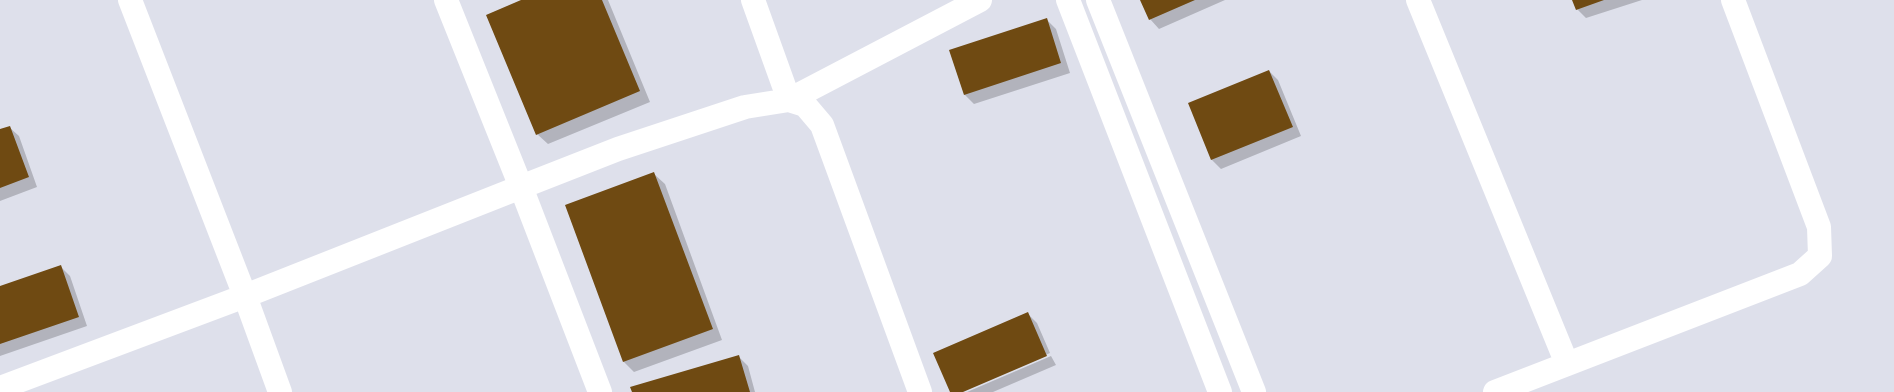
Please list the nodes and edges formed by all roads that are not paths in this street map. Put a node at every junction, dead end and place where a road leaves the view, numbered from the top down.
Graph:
1 (130, 0) edge
2 (446, 0) edge
3 (753, 0) edge
4 (980, 0) edge
5 (1068, 0) edge
6 (1098, 0) edge
7 (1418, 0) edge
8 (1733, 0) edge
9 (789, 100) junction
10 (521, 187) junction
11 (245, 296) junction
12 (1568, 364) junction
13 (0, 388) edge
14 (280, 392) edge
15 (600, 392) edge
16 (920, 392) edge
17 (1220, 392) edge
18 (1254, 392) edge
19 (1495, 392) edge

1 - 11 street
2 - 10 street
3 - 9 street
4 - 9 street
5 - 17 street
6 - 18 street
7 - 12 street
8 - 12 street
9 - 10 street
9 - 16 street
10 - 11 street
10 - 15 street
11 - 13 street
11 - 14 street
12 - 19 street

